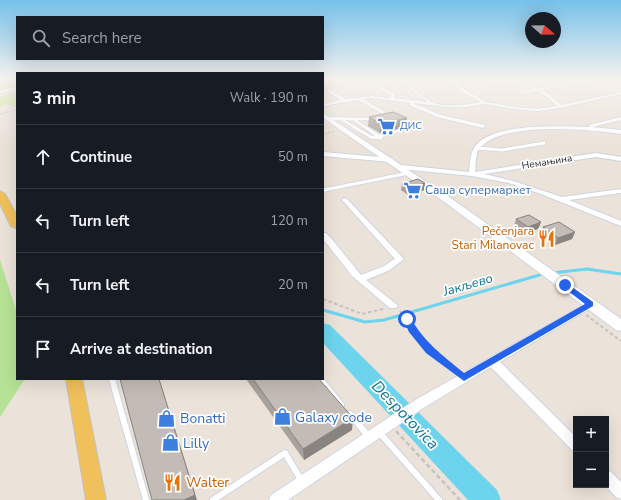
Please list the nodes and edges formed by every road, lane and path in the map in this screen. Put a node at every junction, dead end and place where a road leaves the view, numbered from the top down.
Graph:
1 (335, 102) edge
2 (365, 102) edge
3 (410, 102) edge
4 (416, 102) edge
5 (556, 102) edge
6 (580, 102) edge
7 (485, 103) joint
8 (324, 105) edge
9 (434, 105) joint
10 (560, 107) junction
11 (16, 110) edge
12 (383, 113) edge
13 (0, 114) edge
14 (326, 117) edge
15 (397, 118) edge
16 (621, 118) edge
17 (353, 119) junction
18 (377, 119) edge
19 (483, 126) dead end
20 (588, 127) junction
21 (339, 130) dead end
22 (621, 132) edge
23 (324, 134) edge
24 (380, 136) junction
25 (544, 143) dead end
26 (476, 148) junction
27 (324, 154) edge
28 (621, 159) edge
29 (391, 160) junction
30 (401, 167) junction
31 (410, 173) junction
32 (472, 174) junction
33 (324, 190) edge
34 (621, 190) edge
35 (0, 194) edge
36 (345, 200) dead end
37 (561, 200) junction
38 (16, 224) edge
39 (621, 224) edge
40 (324, 235) edge
41 (360, 279) junction
42 (324, 299) edge
43 (393, 306) junction
44 (585, 307) junction
45 (621, 326) edge
46 (621, 341) edge
47 (492, 361) junction
48 (464, 378) junction
49 (74, 380) edge
50 (112, 380) edge
51 (321, 380) edge
52 (392, 422) junction
53 (374, 434) junction
54 (573, 443) edge
55 (609, 480) edge
56 (303, 482) junction
57 (621, 492) edge
58 (96, 500) edge
59 (146, 500) edge
60 (213, 500) edge
61 (276, 500) edge
62 (439, 500) edge
63 (460, 500) edge

1 - 8 street
2 - 12 street
3 - 19 street
4 - 9 street
5 - 10 street
6 - 10 street
7 - 9 street
7 - 10 street
11 - 13 path
14 - 17 lane
14 - 24 lane
14 - 29 street
15 - 24 lane
16 - 20 street
17 - 18 lane
17 - 24 lane
20 - 22 street
20 - 26 street
21 - 23 path
25 - 26 lane
26 - 32 street
27 - 29 street
28 - 32 street, Немањина
29 - 30 street
30 - 31 street
30 - 32 street
31 - 33 lane
31 - 44 street
32 - 37 street
34 - 37 street
35 - 38 main road
36 - 41 street
37 - 39 street
40 - 41 street
41 - 43 street
42 - 43 path
43 - 48 path
44 - 45 street
44 - 46 path
44 - 47 street
47 - 48 street
47 - 54 street
48 - 52 street
49 - 58 main road
50 - 59 lane
51 - 53 lane
52 - 53 street
52 - 63 path
53 - 56 street
53 - 62 lane
55 - 57 street
56 - 60 lane
56 - 61 street

